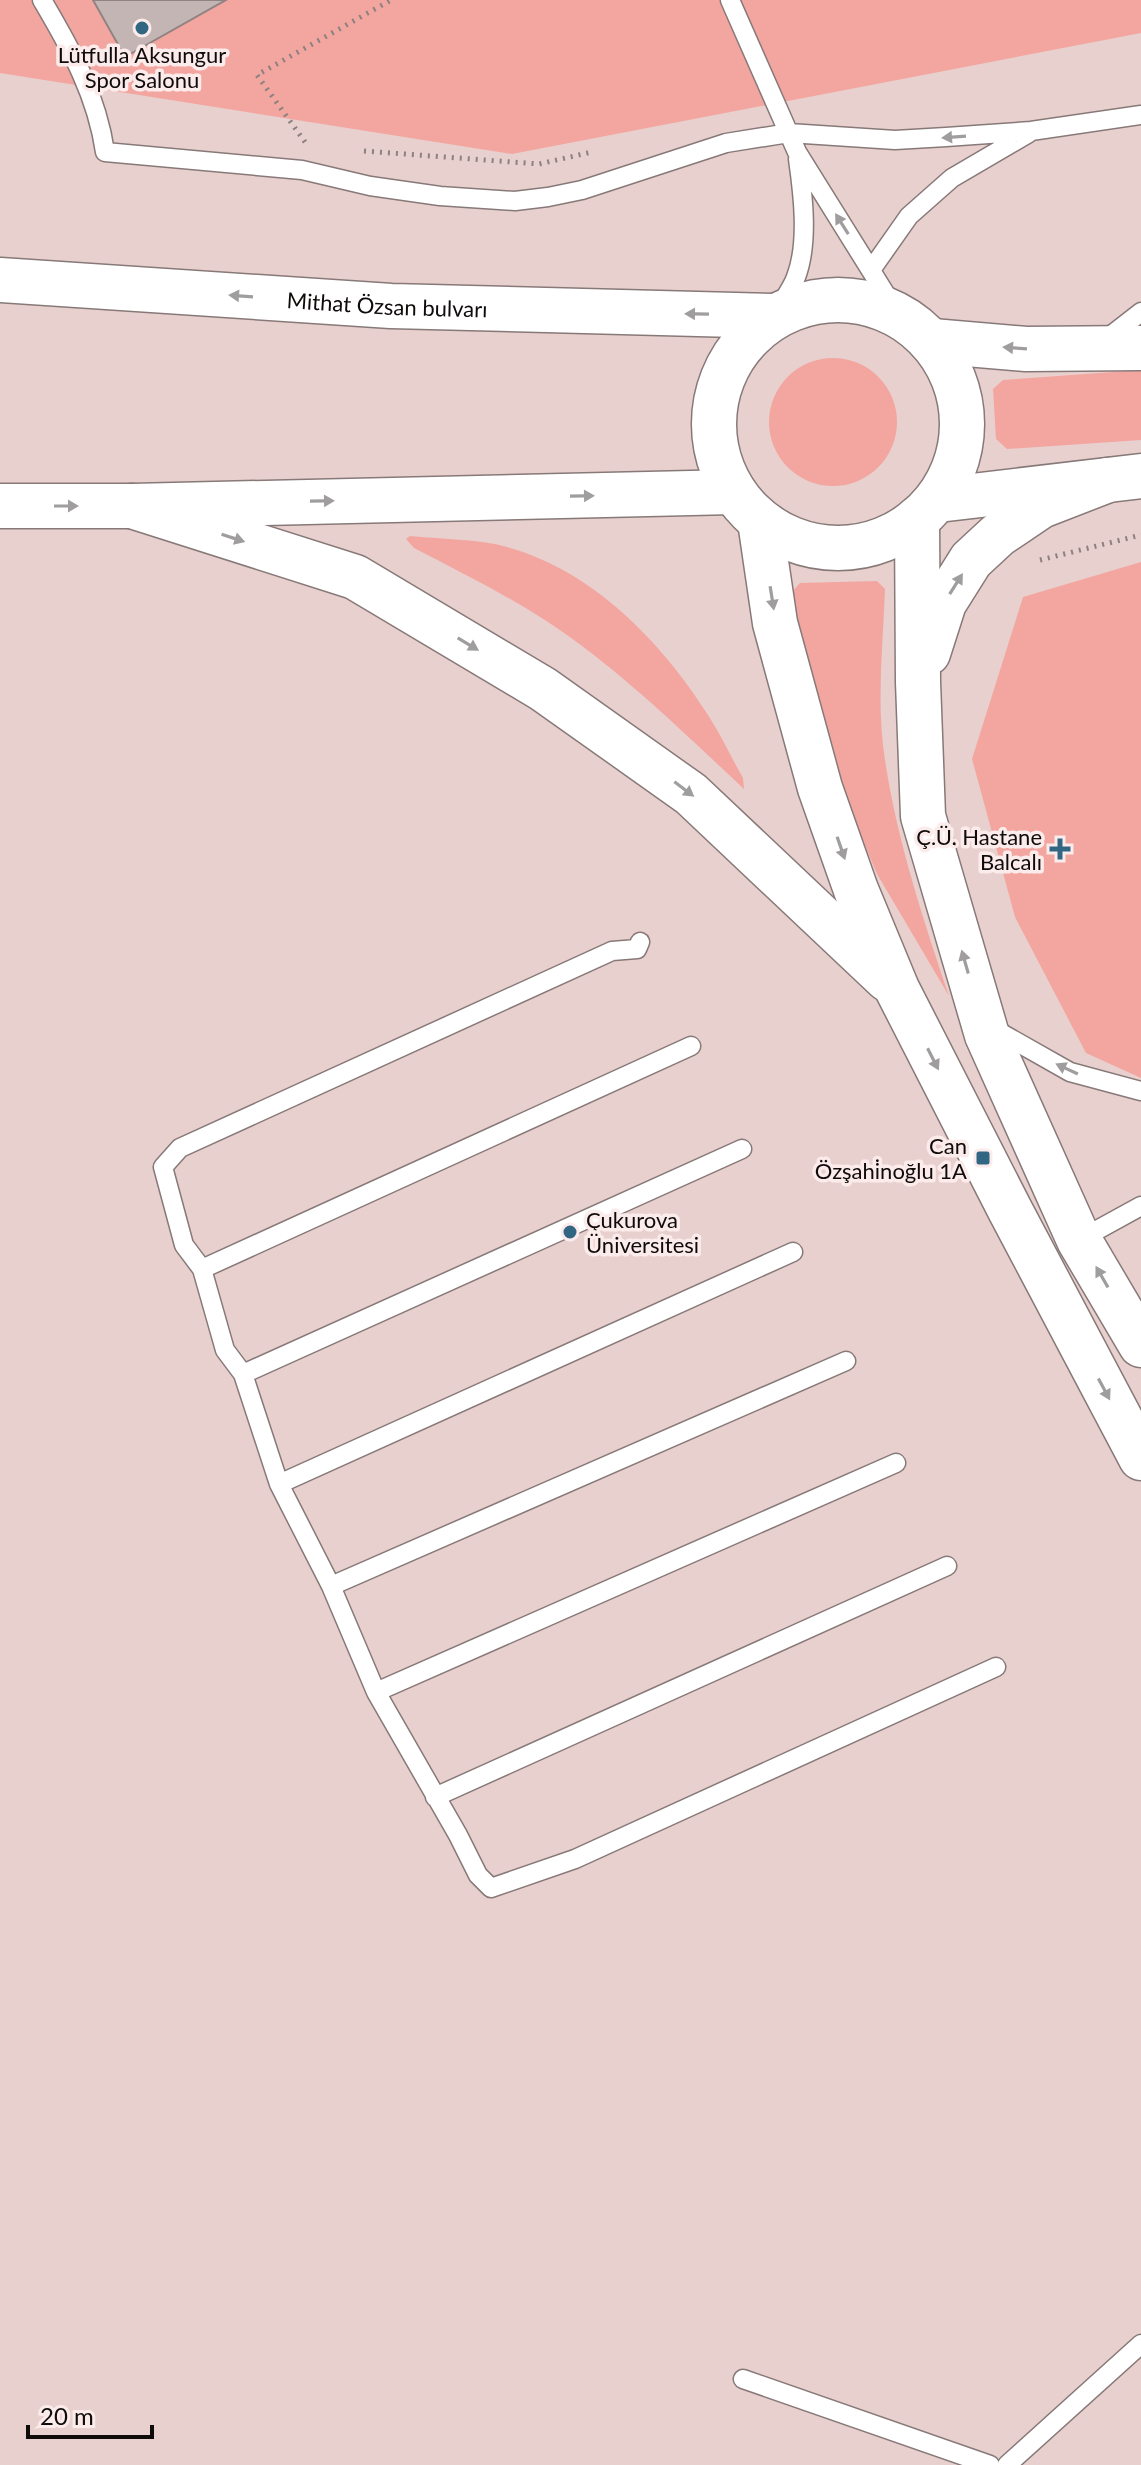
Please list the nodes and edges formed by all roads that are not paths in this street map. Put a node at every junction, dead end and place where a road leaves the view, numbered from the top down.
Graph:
1 (42, 0) edge
2 (730, 0) edge
3 (1141, 115) edge
4 (1031, 131) junction
5 (789, 133) junction
6 (797, 152) junction
7 (871, 270) junction
8 (0, 280) edge
9 (1141, 312) edge
10 (898, 314) junction
11 (775, 316) junction
12 (932, 341) junction
13 (1141, 348) edge
14 (1093, 349) junction
15 (1125, 478) edge
16 (0, 506) edge
17 (132, 506) junction
18 (747, 506) junction
19 (927, 510) junction
20 (918, 682) junction
21 (640, 942) dead end
22 (897, 989) junction
23 (982, 1022) junction
24 (691, 1046) dead end
25 (1141, 1091) edge
26 (742, 1149) dead end
27 (1141, 1206) edge
28 (1079, 1240) junction
29 (793, 1252) dead end
30 (1036, 1259) junction
31 (202, 1269) junction
32 (1141, 1345) edge
33 (846, 1361) dead end
34 (243, 1374) junction
35 (1141, 1458) edge
36 (896, 1463) dead end
37 (279, 1484) junction
38 (947, 1566) dead end
39 (331, 1586) junction
40 (996, 1667) dead end
41 (376, 1692) junction
42 (435, 1797) junction
43 (1141, 2344) edge
44 (743, 2379) dead end
45 (990, 2465) edge
46 (1007, 2465) edge

1 - 5 lane
2 - 5 lane
3 - 4 lane
4 -> 5 lane
4 - 7 lane
5 - 6 lane
7 -> 6 lane
6 - 11 lane
7 - 10 lane
11 -> 8 main road, Mithat Özsan bulvarı
9 - 14 lane
10 - 11 main road, Mithat Özsan bulvarı
10 - 12 main road, Mithat Özsan bulvarı
11 - 18 main road, Mithat Özsan bulvarı
14 -> 12 main road
12 - 19 main road, Mithat Özsan bulvarı
13 - 14 main road
15 - 19 main road
20 -> 15 main road
16 -> 17 main road
17 -> 18 main road
17 -> 22 main road
18 - 19 main road
18 -> 22 main road, Mithat Özsan bulvarı
19 - 20 main road
23 -> 20 main road
21 - 31 lane
22 -> 30 main road
25 -> 23 lane
23 - 28 main road
24 - 31 lane
26 - 34 lane
27 - 28 lane
28 - 30 main road
32 -> 28 main road
29 - 37 lane
30 -> 35 main road
31 - 34 lane
33 - 39 lane
34 - 37 lane
36 - 41 lane
37 - 39 lane
38 - 42 lane
39 - 41 lane
40 - 42 lane
41 - 42 lane
43 - 46 lane
44 - 45 lane

